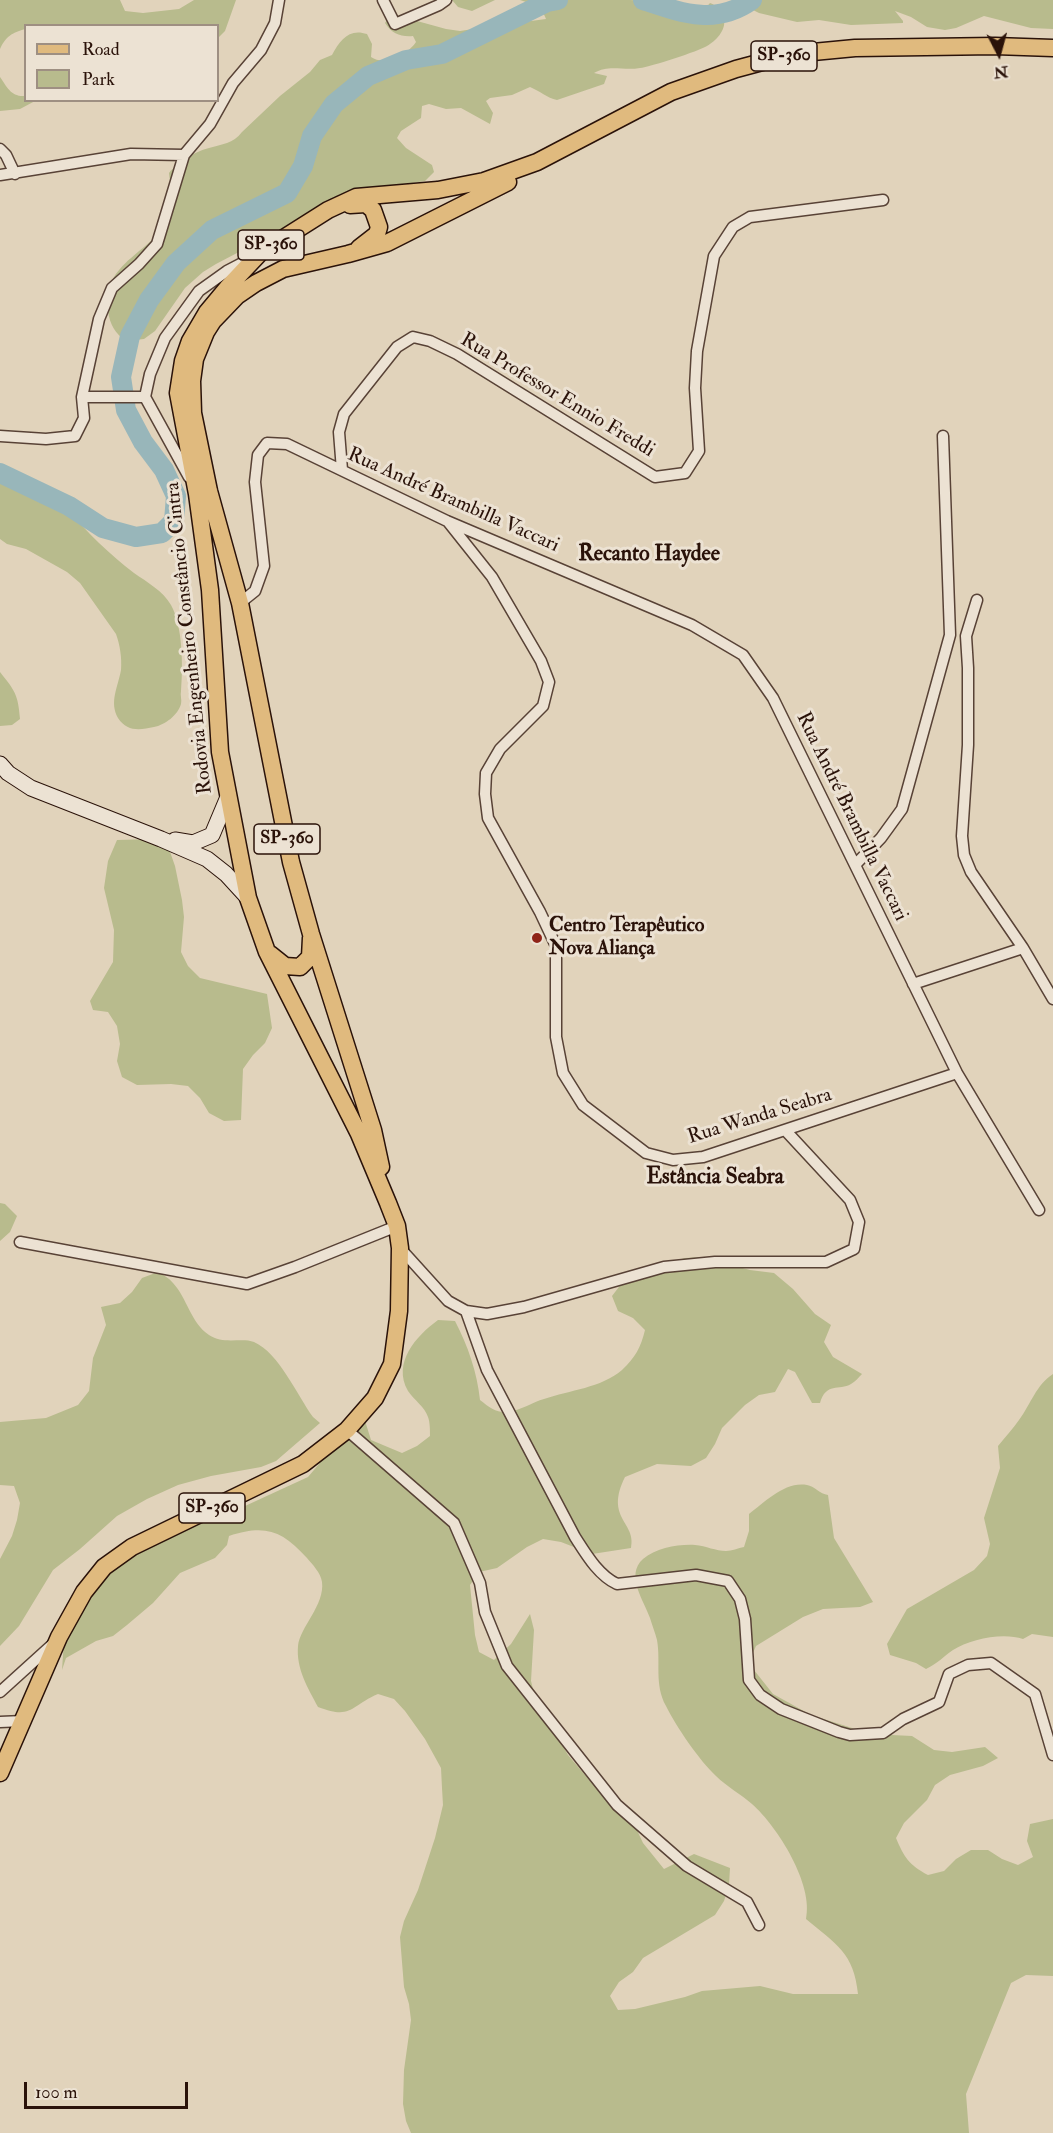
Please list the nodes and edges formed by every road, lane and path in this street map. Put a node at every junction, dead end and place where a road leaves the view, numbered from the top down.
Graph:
1 (279, 0) edge
2 (382, 0) edge
3 (446, 0) edge
4 (1053, 48) edge
5 (0, 149) edge
6 (184, 155) junction
7 (537, 162) junction
8 (15, 174) junction
9 (0, 176) edge
10 (883, 200) dead end
11 (328, 210) junction
12 (260, 253) junction
13 (348, 254) junction
14 (82, 397) junction
15 (145, 397) junction
16 (0, 436) edge
17 (943, 436) dead end
18 (342, 470) junction
19 (197, 494) junction
20 (447, 521) junction
21 (977, 600) dead end
22 (240, 603) junction
23 (0, 764) edge
24 (228, 797) junction
25 (160, 839) junction
26 (855, 865) junction
27 (248, 898) junction
28 (311, 934) junction
29 (1023, 948) junction
30 (267, 952) junction
31 (913, 984) junction
32 (1053, 999) edge
33 (957, 1073) junction
34 (786, 1131) junction
35 (388, 1203) junction
36 (1039, 1210) dead end
37 (397, 1226) junction
38 (20, 1242) dead end
39 (400, 1248) junction
40 (466, 1311) junction
41 (348, 1430) junction
42 (59, 1637) junction
43 (0, 1692) edge
44 (23, 1721) junction
45 (0, 1722) edge
46 (1053, 1755) edge
47 (0, 1773) edge
48 (759, 1925) dead end

1 - 6 street
2 - 3 street
4 - 7 main road, Rodovia Engenheiro Constâncio Cintra / SP-360
5 - 8 street
6 - 8 street
6 - 14 street
7 - 11 main road, Rodovia Engenheiro Constâncio Cintra / SP-360
7 - 13 main road, Rodovia Engenheiro Constâncio Cintra / SP-360
8 - 9 street
10 - 18 street, Rua Professor Ennio Freddi
11 - 12 main road, Rodovia Engenheiro Constâncio Cintra / SP-360
11 - 13 main road
12 - 15 street
12 - 19 main road, Rodovia Engenheiro Constâncio Cintra / SP-360
13 - 22 main road, Rodovia Engenheiro Constâncio Cintra / SP-360
14 - 15 street
14 - 16 street
15 - 19 street
17 - 26 street
18 - 20 street, Rua André Brambilla Vaccari
18 - 22 street, Rua André Brambilla Vaccari
19 - 24 main road, Rodovia Engenheiro Constâncio Cintra / SP-360
20 - 26 street, Rua André Brambilla Vaccari
20 - 34 street, Rua Wanda Seabra
21 - 29 street
22 - 28 main road, Rodovia Engenheiro Constâncio Cintra / SP-360
23 - 25 main road
24 - 25 main road
24 - 27 main road, Rodovia Engenheiro Constâncio Cintra / SP-360
25 - 27 main road
26 - 31 street, Rua André Brambilla Vaccari
27 - 30 main road, Rodovia Engenheiro Constâncio Cintra / SP-360
28 - 30 main road
28 - 35 main road, Rodovia Engenheiro Constâncio Cintra / SP-360
29 - 31 street
29 - 32 street
30 - 35 main road, Rodovia Engenheiro Constâncio Cintra / SP-360
31 - 33 street, Rua André Brambilla Vaccari
33 - 34 street, Rua Wanda Seabra
33 - 36 street, Rua André Brambilla Vaccari
34 - 40 street
35 - 37 main road, Rodovia Engenheiro Constâncio Cintra / SP-360
37 - 38 street
37 - 39 main road, Rodovia Engenheiro Constâncio Cintra / SP-360
39 - 40 street
39 - 41 main road, Rodovia Engenheiro Constâncio Cintra / SP-360
40 - 46 street
41 - 42 main road, Rodovia Engenheiro Constâncio Cintra / SP-360
41 - 48 street
42 - 43 street
42 - 44 main road, Rodovia Engenheiro Constâncio Cintra / SP-360
44 - 45 street
44 - 47 main road, Rodovia Engenheiro Constâncio Cintra / SP-360

